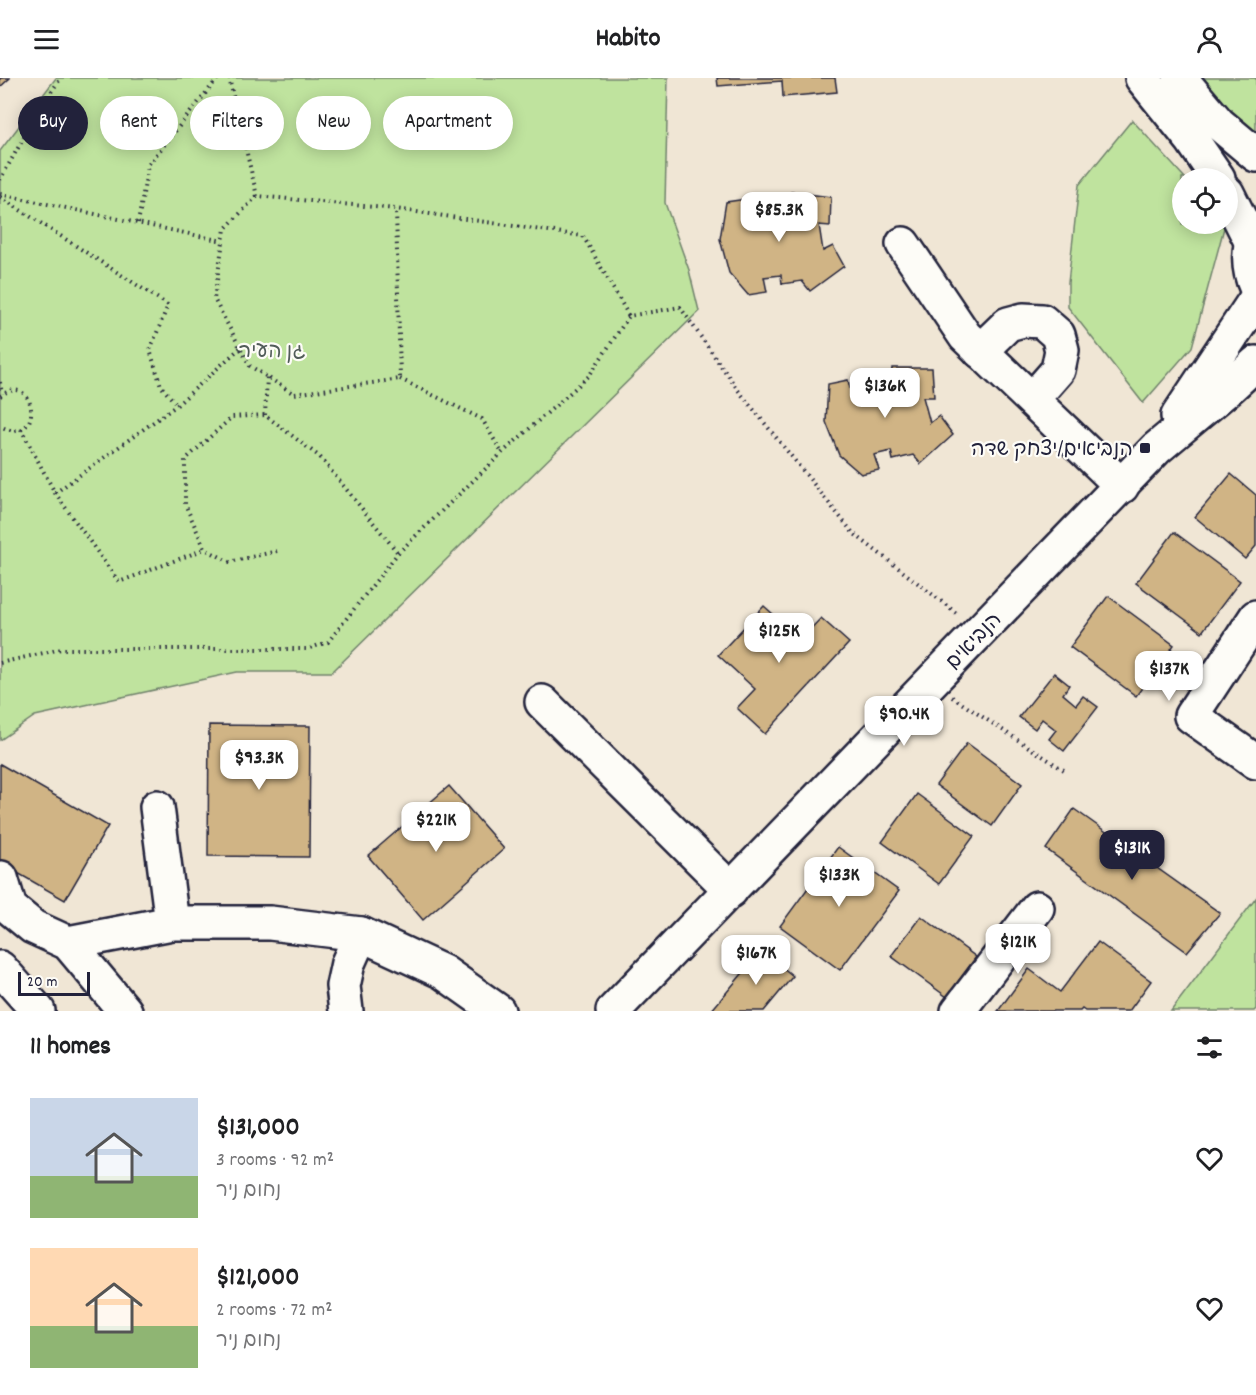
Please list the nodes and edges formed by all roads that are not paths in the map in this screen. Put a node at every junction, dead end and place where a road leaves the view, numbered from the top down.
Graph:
1 (1142, 78) edge
2 (1180, 78) edge
3 (1256, 155) edge
4 (1211, 168) edge
5 (1238, 210) edge
6 (1253, 234) edge
7 (903, 244) dead end
8 (1256, 286) edge
9 (1256, 299) edge
10 (980, 351) junction
11 (1256, 363) edge
12 (1243, 383) edge
13 (1044, 386) dead end
14 (1157, 448) junction
15 (1122, 486) junction
16 (1256, 617) edge
17 (542, 702) dead end
18 (1256, 762) edge
19 (157, 807) dead end
20 (1, 878) edge
21 (731, 890) junction
22 (1037, 908) dead end
23 (172, 923) junction
24 (361, 934) junction
25 (68, 943) junction
26 (0, 968) edge
27 (617, 1010) edge
28 (38, 1011) edge
29 (125, 1011) edge
30 (346, 1011) edge
31 (498, 1011) edge
32 (958, 1011) edge

1 - 4 street
2 - 3 street
5 - 6 street
6 - 8 street
7 - 10 street
9 - 14 street, הנביאים
10 - 13 street
10 - 15 street
11 - 12 street, הנביאים
12 - 14 street, הנביאים
14 - 15 street, הנביאים
15 - 21 street, הנביאים
16 - 18 street
17 - 21 street
19 - 23 street
20 - 25 street
21 - 27 street, הנביאים
22 - 32 street
23 - 24 street
23 - 25 street
24 - 30 street
24 - 31 street
25 - 29 street
26 - 28 street

